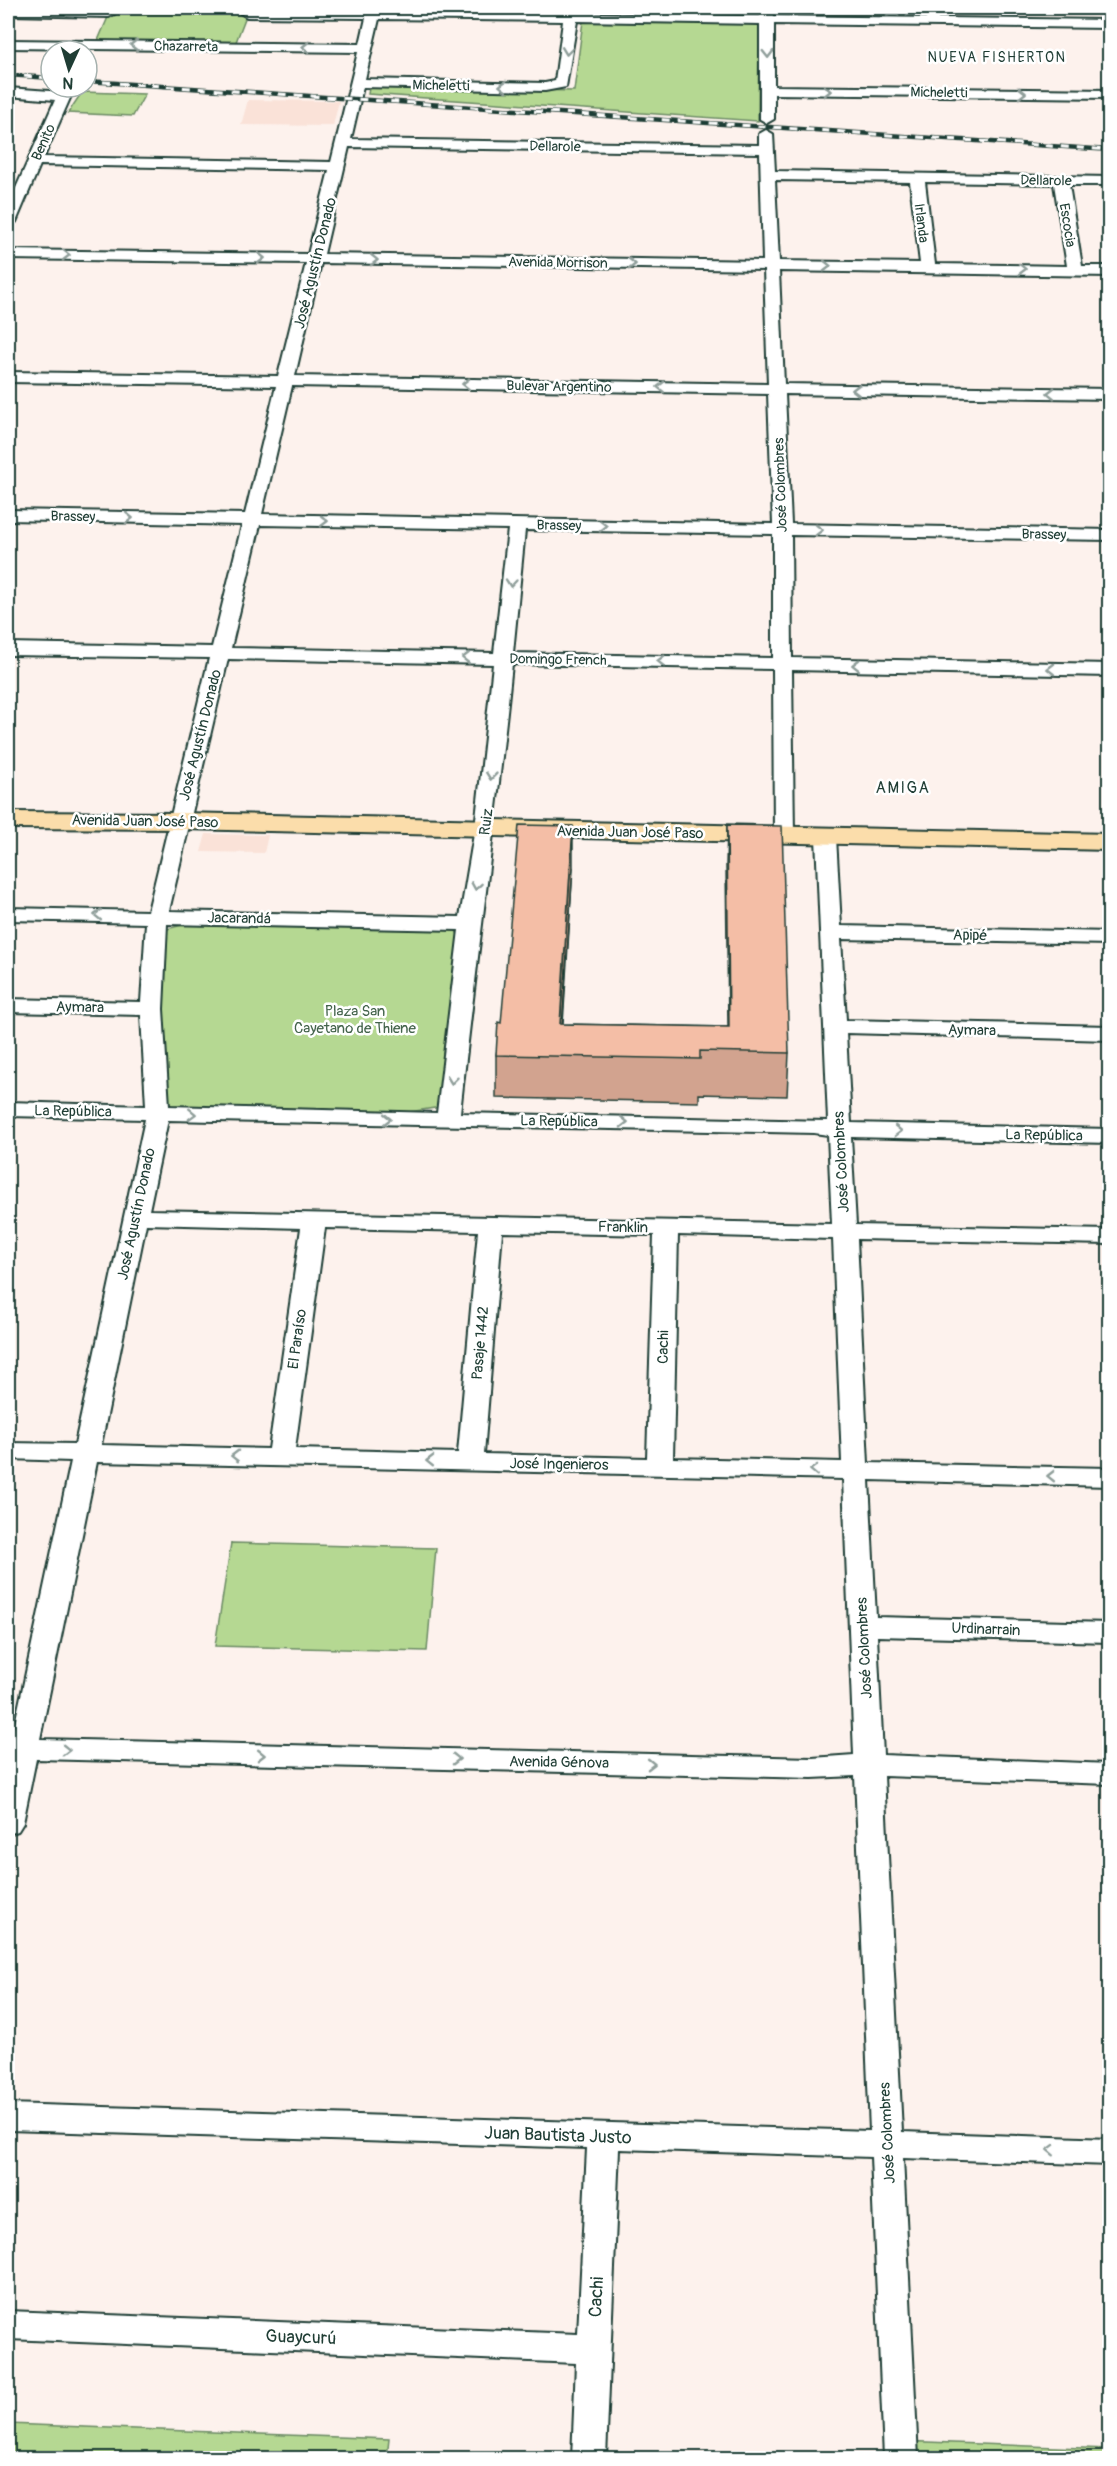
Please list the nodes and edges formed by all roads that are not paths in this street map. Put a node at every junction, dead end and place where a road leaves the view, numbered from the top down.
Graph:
1 (248, 10) edge
2 (374, 10) edge
3 (8, 11) edge
4 (571, 12) edge
5 (767, 13) edge
6 (1110, 24) edge
7 (104, 25) edge
8 (8, 44) edge
9 (234, 46) junction
10 (365, 48) junction
11 (357, 83) junction
12 (768, 90) junction
13 (8, 92) edge
14 (1110, 94) edge
15 (766, 134) junction
16 (344, 142) junction
17 (34, 161) junction
18 (338, 166) junction
19 (767, 175) junction
20 (917, 178) junction
21 (1061, 180) junction
22 (1110, 181) edge
23 (8, 222) edge
24 (8, 254) edge
25 (315, 259) junction
26 (771, 266) junction
27 (928, 268) junction
28 (1075, 270) junction
29 (1110, 271) edge
30 (8, 377) edge
31 (286, 381) junction
32 (776, 389) junction
33 (1110, 394) edge
34 (8, 515) edge
35 (252, 520) junction
36 (517, 524) junction
37 (782, 529) junction
38 (1110, 535) edge
39 (8, 649) edge
40 (220, 654) junction
41 (504, 658) junction
42 (784, 664) junction
43 (1110, 670) edge
44 (8, 820) edge
45 (180, 821) junction
46 (485, 828) junction
47 (784, 836) junction
48 (826, 837) junction
49 (1110, 842) edge
50 (8, 914) edge
51 (157, 916) junction
52 (470, 924) junction
53 (830, 932) junction
54 (1110, 938) edge
55 (8, 1006) edge
56 (152, 1009) junction
57 (835, 1026) junction
58 (1110, 1033) edge
59 (8, 1109) edge
60 (158, 1113) junction
61 (448, 1118) junction
62 (840, 1130) junction
63 (1110, 1136) edge
64 (136, 1217) junction
65 (314, 1221) junction
66 (491, 1225) junction
67 (666, 1228) junction
68 (845, 1232) junction
69 (1110, 1237) edge
70 (8, 1451) edge
71 (85, 1453) junction
72 (281, 1457) junction
73 (470, 1462) junction
74 (660, 1466) junction
75 (856, 1471) junction
76 (1110, 1477) edge
77 (863, 1626) junction
78 (1110, 1633) edge
79 (16, 1748) edge
80 (870, 1765) junction
81 (1110, 1774) edge
82 (8, 1823) edge
83 (8, 2117) edge
84 (604, 2136) junction
85 (888, 2145) junction
86 (1110, 2152) edge
87 (8, 2325) edge
88 (594, 2349) junction
89 (589, 2458) edge
90 (901, 2458) edge

1 - 2 street
1 - 9 street
2 - 4 street
2 - 10 street, José Agustín Donado
3 - 7 street
4 - 5 street
4 -> 11 street, Micheletti
5 - 6 street
5 -> 12 street, José Colombres
7 - 8 street, Chazarreta
9 -> 7 street, Chazarreta
10 -> 9 street, Chazarreta
10 - 11 street, José Agustín Donado
11 - 16 street, José Agustín Donado
12 -> 14 street, Micheletti
12 - 15 street, José Colombres
13 - 17 street, Benito
15 - 16 street, Dellarole
15 - 19 street, José Colombres
16 - 18 street, José Agustín Donado
17 - 18 street
17 - 23 street, Benito
18 - 25 street, José Agustín Donado
19 - 20 street, Dellarole
19 - 26 street, José Colombres
20 - 21 street, Dellarole
20 - 27 street, Irlanda
21 - 22 street, Dellarole
21 - 28 street, Escocia
24 -> 25 street, Avenida Morrison
25 -> 26 street, Avenida Morrison
25 - 31 street, José Agustín Donado
26 -> 27 street, Avenida Morrison
26 - 32 street, José Colombres
27 -> 28 street, Avenida Morrison
28 - 29 street, Avenida Morrison
30 - 31 street, Bulevar Argentino
32 -> 31 street, Bulevar Argentino
31 - 35 street, José Agustín Donado
33 -> 32 street, Bulevar Argentino
32 - 37 street, José Colombres
34 -> 35 street, Brassey
35 -> 36 street, Brassey
35 - 40 street, José Agustín Donado
36 -> 37 street, Brassey
36 -> 41 street, Ruiz
37 -> 38 street, Brassey
37 - 42 street, José Colombres
39 - 40 street, Domingo French
41 -> 40 street, Domingo French
40 - 45 street, José Agustín Donado
42 -> 41 street, Domingo French
41 -> 46 street, Ruiz
43 -> 42 street, Domingo French
42 - 47 street, José Colombres
44 - 45 main road, Avenida Juan José Paso
45 - 46 main road, Avenida Juan José Paso
45 - 51 street, José Agustín Donado
46 - 47 main road, Avenida Juan José Paso
46 -> 52 street, Ruiz
47 - 48 main road, Avenida Juan José Paso
48 - 49 main road, Avenida Juan José Paso
48 - 53 street, José Colombres
51 -> 50 street, Jacarandá
51 - 52 street, Jacarandá
51 - 56 street, José Agustín Donado
52 -> 61 street, Ruiz
53 - 54 street, Apipé
53 - 57 street, José Colombres
55 - 56 street, Aymara
56 - 60 street, José Agustín Donado
57 - 58 street, Aymara
57 - 62 street, José Colombres
59 - 60 street, La República
60 -> 61 street, La República
60 - 64 street, José Agustín Donado
61 -> 62 street, La República
62 -> 63 street, La República
62 - 68 street, José Colombres
64 - 65 street, Franklin
64 - 71 street, José Agustín Donado
65 - 66 street, Franklin
65 - 72 street, El Paraíso
66 - 67 street, Franklin
66 - 73 street, Pasaje 1442
67 - 68 street, Franklin
67 - 74 street, Cachi
68 - 69 street, Franklin
68 - 75 street, José Colombres
70 - 71 street, José Ingenieros
72 -> 71 street, José Ingenieros
71 - 79 street, José Agustín Donado
73 -> 72 street, José Ingenieros
73 - 74 street, José Ingenieros
75 -> 74 street, José Ingenieros
76 -> 75 street, José Ingenieros
75 - 77 street, José Colombres
77 - 78 street, Urdinarrain
77 - 80 street, José Colombres
79 -> 80 street, Avenida Génova
79 - 82 street, José Agustín Donado
80 - 81 street, Avenida Génova
80 - 85 street, José Colombres
83 - 84 street, Juan Bautista Justo
84 - 85 street, Juan Bautista Justo
84 - 88 street, Cachi
86 -> 85 street, Juan Bautista Justo
85 - 90 street, José Colombres
87 - 88 street, Guaycurú
88 - 89 street, Cachi

